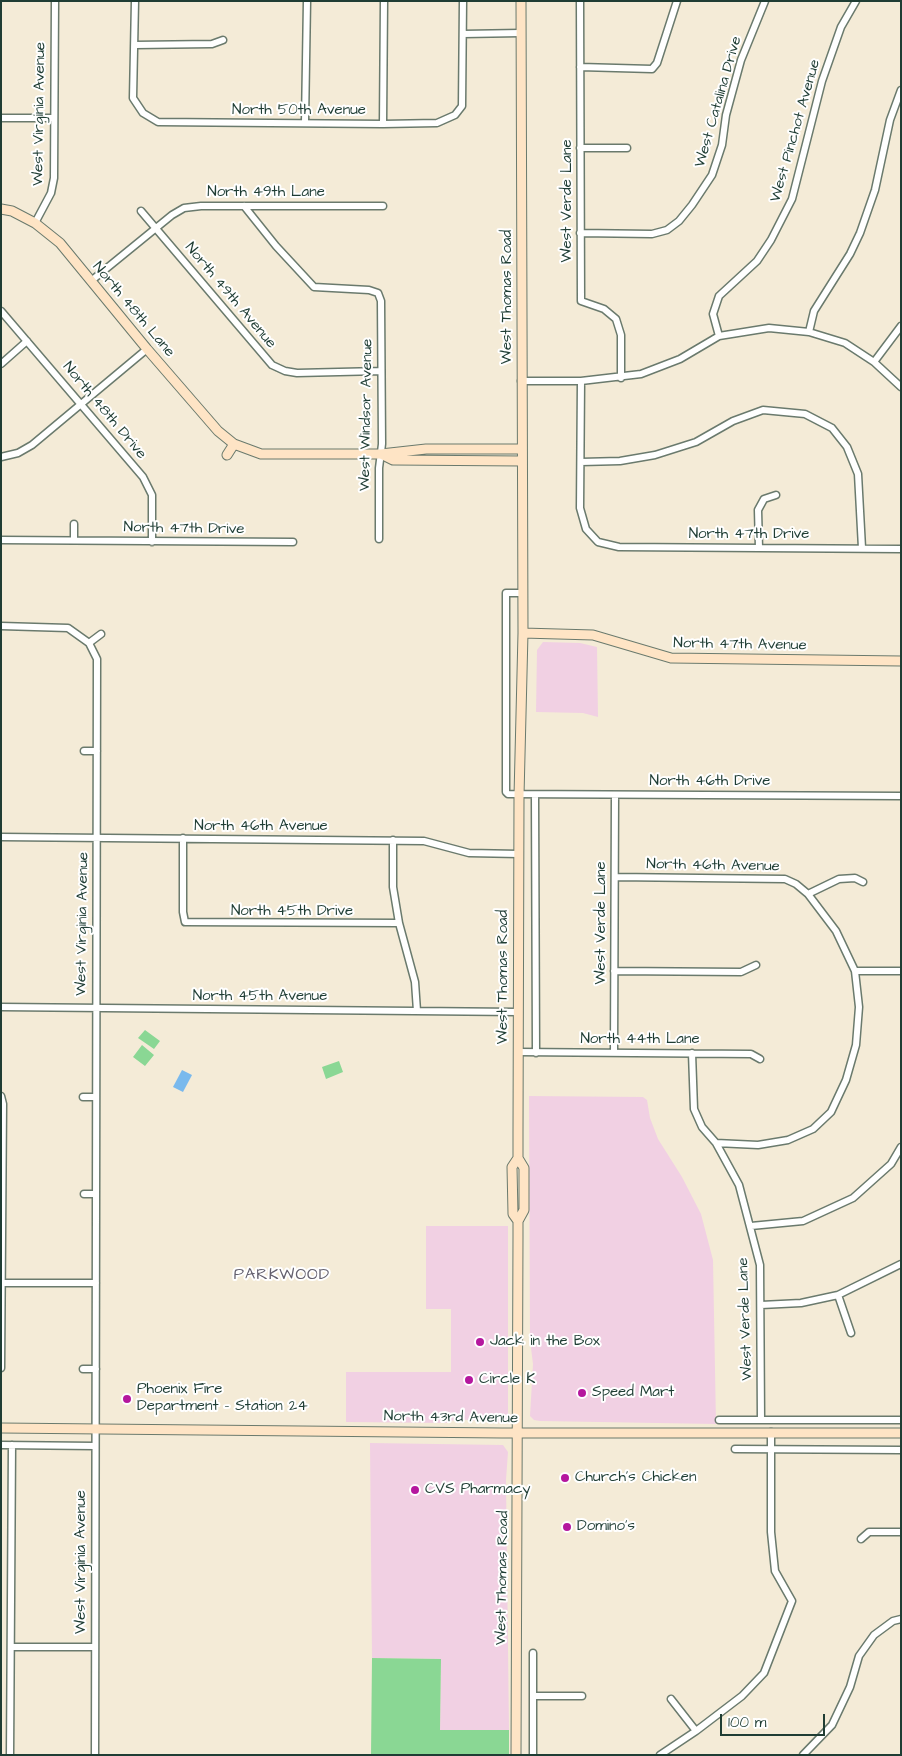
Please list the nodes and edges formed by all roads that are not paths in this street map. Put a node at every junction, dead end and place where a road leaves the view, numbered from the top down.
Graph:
1 (55, 1) edge
2 (135, 1) edge
3 (307, 1) edge
4 (384, 1) edge
5 (463, 1) edge
6 (521, 1) edge
7 (580, 1) edge
8 (677, 1) edge
9 (765, 1) edge
10 (856, 1) edge
11 (521, 33) junction
12 (463, 34) junction
13 (223, 40) dead end
14 (135, 44) junction
15 (580, 67) junction
16 (901, 90) edge
17 (1, 118) edge
18 (54, 118) junction
19 (305, 122) junction
20 (383, 124) junction
21 (580, 148) junction
22 (627, 148) dead end
23 (244, 206) junction
24 (383, 206) dead end
25 (1, 209) edge
26 (142, 211) dead end
27 (35, 223) junction
28 (155, 228) junction
29 (580, 233) junction
30 (91, 281) junction
31 (1, 311) edge
32 (901, 326) edge
33 (809, 332) junction
34 (719, 336) junction
35 (27, 341) junction
36 (147, 348) junction
37 (874, 362) junction
38 (1, 364) edge
39 (381, 371) junction
40 (621, 378) junction
41 (521, 381) junction
42 (581, 381) junction
43 (901, 387) edge
44 (82, 404) junction
45 (234, 444) junction
46 (522, 449) junction
47 (381, 454) junction
48 (227, 455) dead end
49 (1, 457) edge
50 (522, 461) junction
51 (581, 462) junction
52 (776, 495) dead end
53 (74, 524) dead end
54 (379, 538) dead end
55 (1, 540) edge
56 (74, 540) junction
57 (152, 542) junction
58 (293, 542) dead end
59 (759, 548) junction
60 (862, 548) junction
61 (901, 549) edge
62 (523, 593) junction
63 (1, 626) edge
64 (523, 633) junction
65 (101, 634) dead end
66 (89, 643) junction
67 (901, 661) edge
68 (84, 751) dead end
69 (97, 751) junction
70 (615, 795) junction
71 (519, 796) junction
72 (535, 796) junction
73 (901, 796) edge
74 (1, 837) edge
75 (97, 838) junction
76 (184, 838) junction
77 (393, 840) junction
78 (518, 854) junction
79 (615, 877) junction
80 (862, 882) dead end
81 (808, 894) junction
82 (399, 923) junction
83 (756, 965) dead end
84 (614, 971) junction
85 (855, 971) junction
86 (901, 971) edge
87 (1, 1007) edge
88 (95, 1008) junction
89 (417, 1011) junction
90 (518, 1012) junction
91 (518, 1052) junction
92 (536, 1052) junction
93 (614, 1052) junction
94 (692, 1053) junction
95 (760, 1059) dead end
96 (1, 1096) edge
97 (82, 1097) dead end
98 (96, 1097) junction
99 (716, 1144) junction
100 (901, 1147) edge
101 (84, 1194) dead end
102 (96, 1194) junction
103 (751, 1226) junction
104 (901, 1264) edge
105 (3, 1283) junction
106 (96, 1283) junction
107 (838, 1295) junction
108 (761, 1305) junction
109 (851, 1333) dead end
110 (1, 1368) edge
111 (83, 1369) dead end
112 (96, 1369) junction
113 (719, 1420) dead end
114 (761, 1420) junction
115 (901, 1420) edge
116 (1, 1428) edge
117 (96, 1430) junction
118 (771, 1432) junction
119 (901, 1432) edge
120 (518, 1433) junction
121 (1, 1445) edge
122 (12, 1445) junction
123 (95, 1446) junction
124 (735, 1449) dead end
125 (771, 1449) junction
126 (901, 1450) edge
127 (901, 1532) edge
128 (860, 1539) dead end
129 (901, 1619) edge
130 (11, 1647) junction
131 (95, 1647) junction
132 (533, 1653) dead end
133 (533, 1696) junction
134 (582, 1696) dead end
135 (671, 1699) dead end
136 (696, 1731) junction
137 (10, 1755) edge
138 (95, 1755) edge
139 (516, 1755) edge
140 (533, 1755) edge
141 (660, 1755) edge
142 (803, 1755) edge

1 - 18 street, West Virginia Avenue
2 - 14 street
3 - 19 street
4 - 20 street
5 - 12 street
6 - 11 main road, West Thomas Road
7 - 15 street, West Verde Lane
8 - 15 street
9 - 29 street, West Catalina Drive
10 - 34 street, West Pinchot Avenue
11 - 12 street
11 - 41 main road, West Thomas Road
12 - 20 street, North 50th Avenue
13 - 14 street
14 - 19 street, North 50th Avenue
15 - 21 street, West Verde Lane
16 - 33 street
17 - 18 street
18 - 27 street, West Virginia Avenue
19 - 20 street, North 50th Avenue
21 - 22 street
21 - 29 street, West Verde Lane
23 - 24 street, North 49th Lane
23 - 28 street, North 49th Lane
23 - 39 street, West Windsor Avenue
25 - 27 main road, North 48th Lane
26 - 28 street
27 - 30 main road, North 48th Lane
28 - 30 street, North 49th Lane
28 - 39 street, North 49th Avenue
29 - 40 street, West Verde Lane
30 - 36 main road, North 48th Lane
31 - 35 street, North 48th Drive
32 - 37 street
33 - 34 street
33 - 37 street
34 - 40 street
35 - 38 street
35 - 44 street, North 48th Drive
36 - 44 street
36 - 45 main road, North 48th Lane
37 - 43 street
39 - 47 street, West Windsor Avenue
40 - 42 street
41 - 42 street
41 - 46 main road, West Thomas Road
42 - 51 street
44 - 49 street
44 - 57 street, North 48th Drive
45 - 47 main road, North 48th Lane
45 - 48 main road
46 - 47 main road, North 48th Lane
46 - 50 main road, West Thomas Road
47 - 50 main road, North 48th Lane
47 - 54 street, West Windsor Avenue
50 - 62 main road, West Thomas Road
51 - 59 street, North 47th Drive
51 - 60 street
52 - 59 street
53 - 56 street
55 - 56 street, North 47th Drive
56 - 57 street, North 47th Drive
57 - 58 street, North 47th Drive
59 - 60 street, North 47th Drive
60 - 61 street, North 47th Drive
62 - 64 main road, West Thomas Road
62 - 71 street
63 - 66 street
64 - 67 main road, North 47th Avenue
64 - 71 main road, West Thomas Road
65 - 66 street
66 - 69 street, West Virginia Avenue
68 - 69 street
69 - 75 street, West Virginia Avenue
70 - 72 street, North 46th Drive
70 - 73 street, North 46th Drive
70 - 79 street, West Verde Lane
71 - 72 street, North 46th Drive
71 - 78 main road, West Thomas Road
72 - 92 street
74 - 75 street, North 46th Avenue
75 - 76 street, North 46th Avenue
75 - 88 street, West Virginia Avenue
76 - 77 street, North 46th Avenue
76 - 82 street, North 45th Drive
77 - 78 street, North 46th Avenue
77 - 82 street
78 - 90 main road, West Thomas Road
79 - 81 street, North 46th Avenue
79 - 84 street, West Verde Lane
80 - 81 street
81 - 85 street
82 - 89 street
83 - 84 street
84 - 93 street, West Verde Lane
85 - 86 street
85 - 99 street
87 - 88 street, North 45th Avenue
88 - 89 street, North 45th Avenue
88 - 98 street, West Virginia Avenue
89 - 90 street, North 45th Avenue
90 - 91 main road, West Thomas Road
91 - 92 street, North 44th Lane
91 - 120 main road, West Thomas Road
92 - 93 street, North 44th Lane
93 - 94 street, North 44th Lane
94 - 95 street, North 44th Lane
94 - 99 street, West Verde Lane
96 - 105 street
97 - 98 street
98 - 102 street, West Virginia Avenue
99 - 103 street, West Verde Lane
100 - 103 street
101 - 102 street
102 - 106 street, West Virginia Avenue
103 - 108 street, West Verde Lane
104 - 107 street
105 - 106 street
105 - 110 street
106 - 112 street, West Virginia Avenue
107 - 108 street
107 - 109 street
108 - 114 street, West Verde Lane
111 - 112 street
112 - 117 street, West Virginia Avenue
113 - 114 street
114 - 115 street
116 - 117 main road, North 43rd Avenue
117 - 120 main road, North 43rd Avenue
117 - 123 street, West Virginia Avenue
118 - 119 main road, North 43rd Avenue
118 - 120 main road, North 43rd Avenue
118 - 125 street
120 - 139 main road, West Thomas Road
121 - 122 street
122 - 123 street
122 - 130 street
123 - 131 street, West Virginia Avenue
124 - 125 street
125 - 126 street
125 - 136 street
127 - 128 street
129 - 142 street
130 - 131 street
130 - 137 street
131 - 138 street, West Virginia Avenue
132 - 133 street
133 - 134 street
133 - 140 street
135 - 136 street
136 - 141 street

